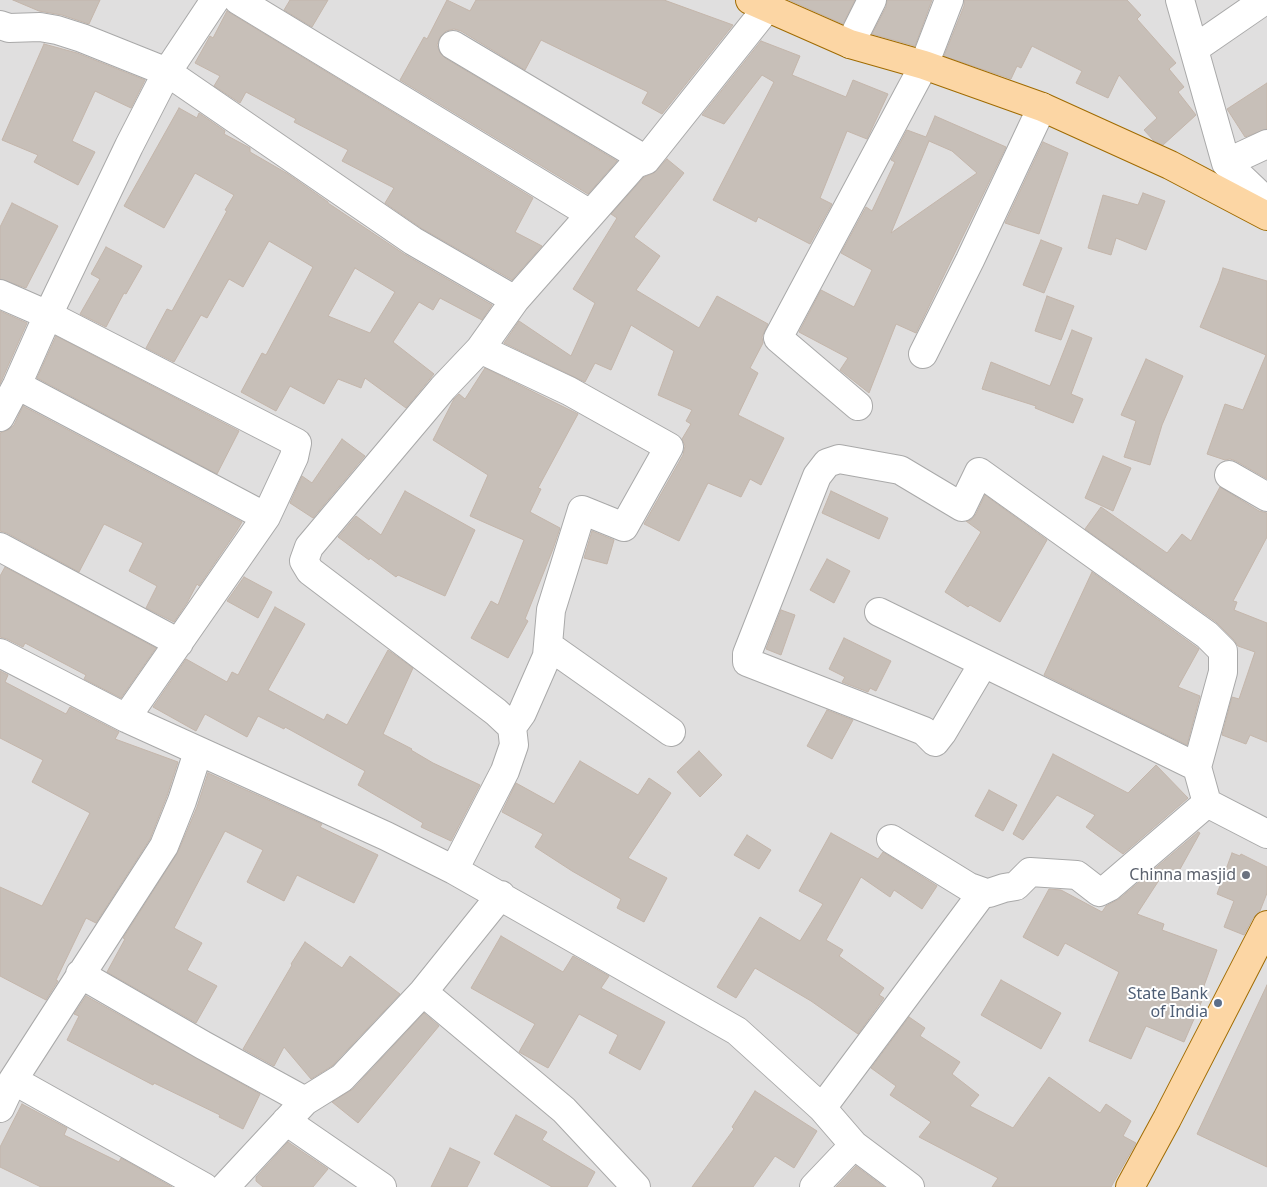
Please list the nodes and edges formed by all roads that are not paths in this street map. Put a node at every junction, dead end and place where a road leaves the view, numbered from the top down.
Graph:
1 (215, 0) edge
2 (238, 0) edge
3 (872, 0) edge
4 (949, 0) edge
5 (1180, 0) edge
6 (1265, 0) edge
7 (758, 4) edge
8 (0, 25) edge
9 (850, 44) junction
10 (453, 46) dead end
11 (1194, 49) junction
12 (924, 65) junction
13 (167, 72) junction
14 (1042, 107) junction
15 (1267, 144) edge
16 (646, 160) junction
17 (1226, 163) junction
18 (1267, 202) edge
19 (590, 214) junction
20 (1267, 216) edge
21 (0, 294) edge
22 (515, 300) junction
23 (48, 315) junction
24 (480, 349) junction
25 (923, 354) dead end
26 (17, 385) junction
27 (858, 406) dead end
28 (0, 417) edge
29 (1228, 475) dead end
30 (1267, 497) edge
31 (266, 517) junction
32 (0, 547) edge
33 (879, 612) dead end
34 (179, 643) junction
35 (549, 646) junction
36 (0, 654) edge
37 (983, 664) junction
38 (126, 718) junction
39 (512, 727) junction
40 (671, 732) dead end
41 (198, 752) junction
42 (1197, 766) junction
43 (1207, 803) junction
44 (1267, 834) edge
45 (891, 839) dead end
46 (454, 870) junction
47 (983, 892) junction
48 (501, 895) junction
49 (1267, 925) edge
50 (80, 974) junction
51 (423, 992) junction
52 (13, 1080) junction
53 (305, 1101) junction
54 (0, 1108) edge
55 (822, 1108) junction
56 (286, 1121) junction
57 (854, 1145) junction
58 (204, 1187) edge
59 (225, 1187) edge
60 (382, 1187) edge
61 (636, 1187) edge
62 (814, 1187) edge
63 (910, 1187) edge
64 (1130, 1187) edge

1 - 13 street
2 - 19 street
3 - 9 street
4 - 12 street
5 - 11 street
6 - 11 street
7 - 9 main road
7 - 16 street
8 - 13 street
9 - 12 main road
10 - 16 street
11 - 17 street
12 - 14 main road
12 - 27 street
13 - 22 street
13 - 23 street
14 - 20 main road
14 - 25 street
15 - 17 street
16 - 19 street
17 - 18 street
19 - 22 street
21 - 23 street
22 - 24 street
23 - 26 street
23 - 31 street
24 - 35 street
24 - 39 street
26 - 28 street
26 - 31 street
29 - 30 street
31 - 34 street
32 - 34 street
33 - 37 street
34 - 38 street
35 - 39 street
35 - 40 street
36 - 38 street
37 - 42 street
37 - 42 street
38 - 41 street
39 - 46 street
41 - 46 street
41 - 50 street
42 - 43 street
43 - 44 street
43 - 47 street
45 - 47 street
46 - 48 street
47 - 55 street
48 - 51 street
48 - 55 street
49 - 64 main road
50 - 52 street
50 - 53 street
51 - 53 street
51 - 61 street
52 - 54 street
52 - 58 street
53 - 56 street
55 - 57 street
56 - 59 street
56 - 60 street
57 - 62 street
57 - 63 street

